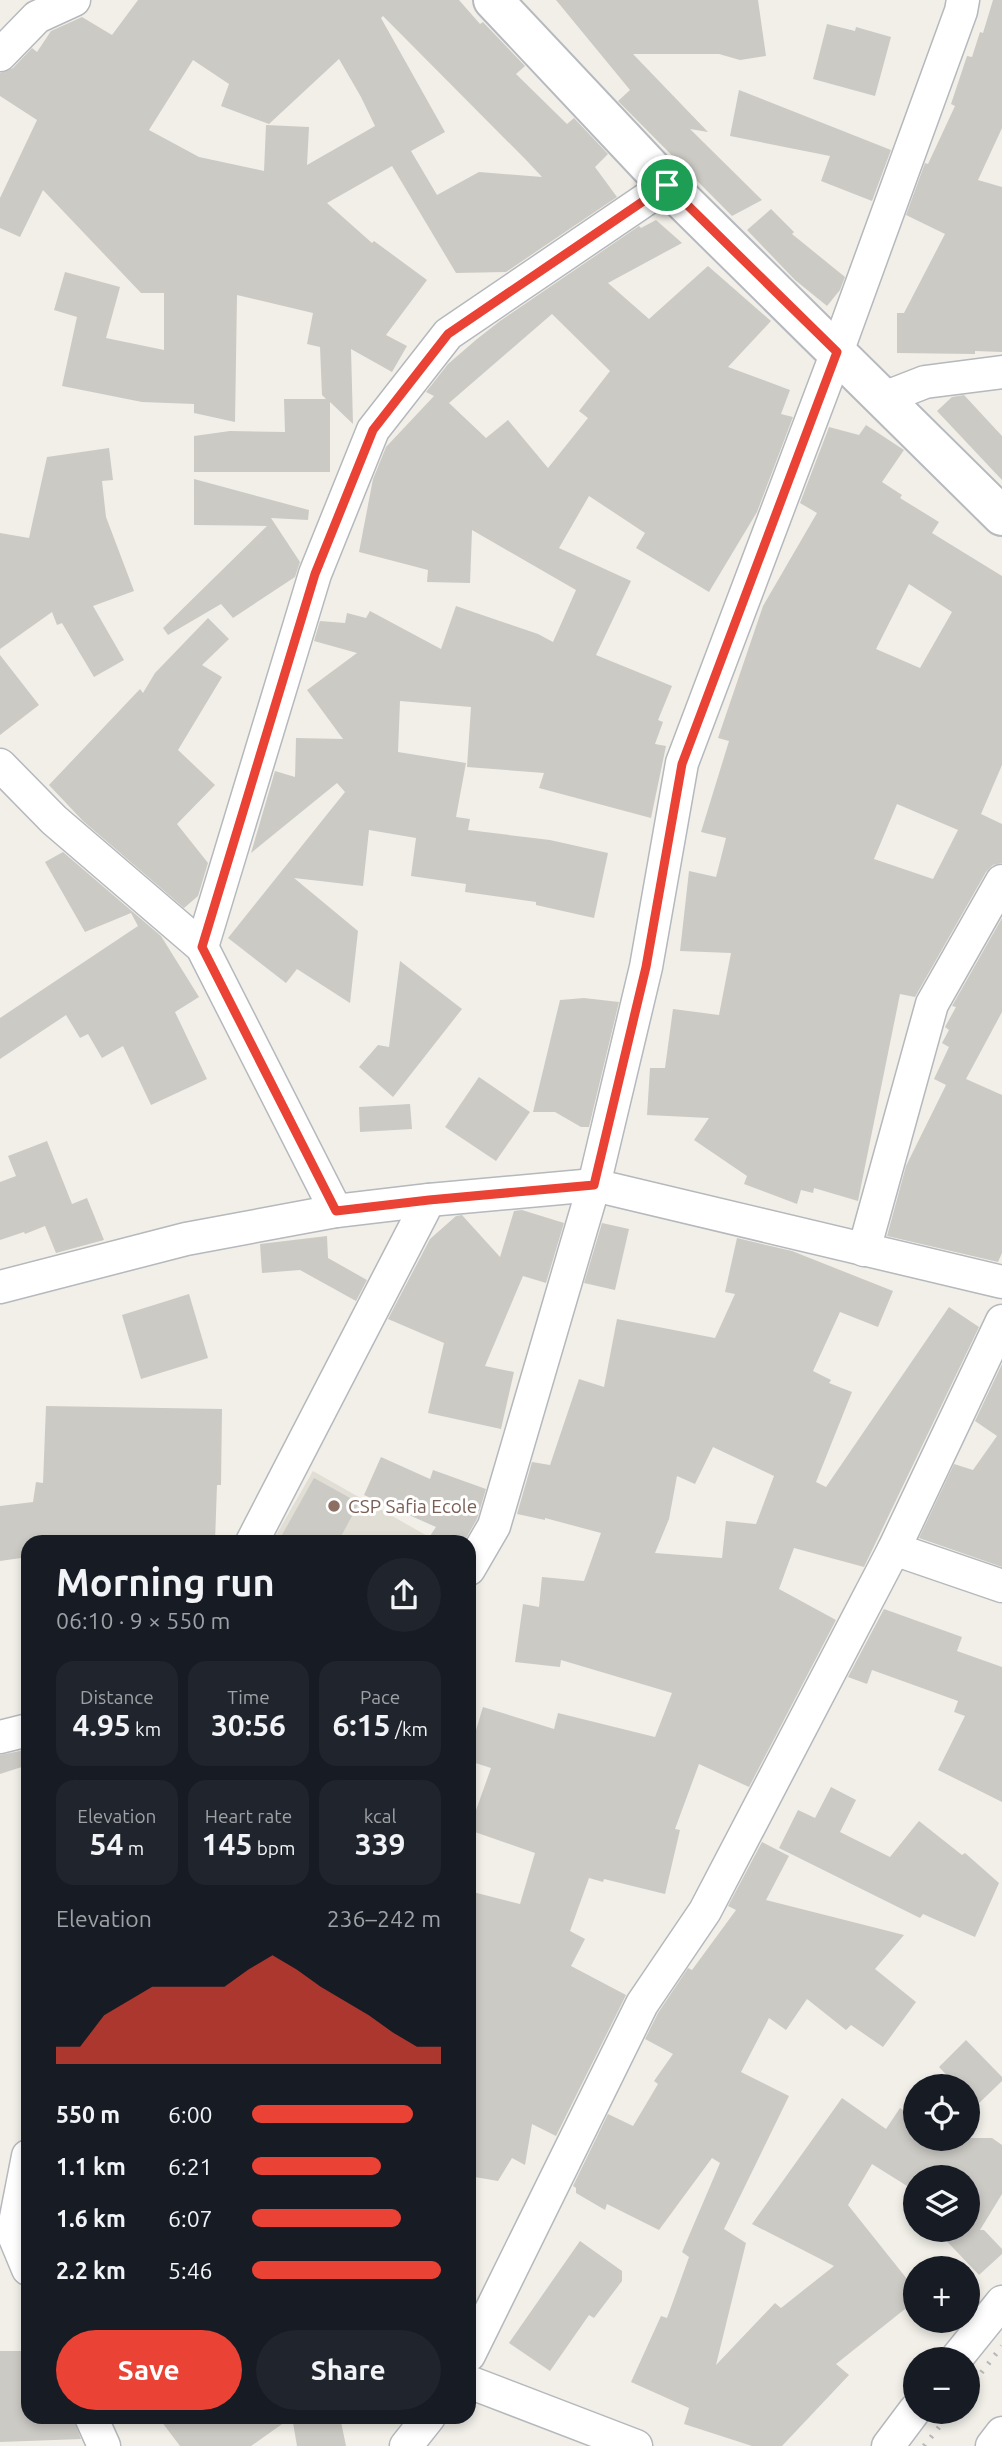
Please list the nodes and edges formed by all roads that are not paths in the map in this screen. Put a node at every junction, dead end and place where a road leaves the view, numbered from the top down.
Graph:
1 (74, 0) edge
2 (493, 0) edge
3 (963, 0) edge
4 (0, 55) edge
5 (667, 185) junction
6 (837, 352) junction
7 (1002, 372) edge
8 (884, 398) junction
9 (1002, 516) edge
10 (0, 765) edge
11 (1002, 881) edge
12 (202, 947) junction
13 (594, 1185) junction
14 (429, 1200) junction
15 (336, 1211) junction
16 (864, 1250) junction
17 (1002, 1282) edge
18 (0, 1287) edge
19 (1002, 1321) edge
20 (256, 1535) edge
21 (894, 1549) junction
22 (476, 1557) edge
23 (1002, 1586) edge
24 (21, 1732) edge
25 (0, 1737) edge
26 (21, 2192) edge
27 (21, 2253) edge
28 (1002, 2302) edge
29 (476, 2342) edge
30 (966, 2347) edge
31 (476, 2385) edge
32 (94, 2424) edge
33 (424, 2424) edge
34 (904, 2424) edge
35 (1002, 2434) edge
36 (104, 2446) edge
37 (407, 2446) edge
38 (636, 2446) edge
39 (888, 2446) edge
40 (992, 2446) edge

1 - 4 street
2 - 5 street
3 - 6 street
5 - 6 street
5 - 12 street
6 - 8 street
6 - 13 street
7 - 8 street
8 - 9 street
10 - 12 street
11 - 16 street
12 - 15 street
13 - 14 street
13 - 16 street
13 - 22 street
14 - 15 street
14 - 20 street
15 - 18 street
16 - 17 street
19 - 21 street
21 - 23 street
21 - 29 street
24 - 25 street
26 - 27 street
28 - 30 street
31 - 38 street
32 - 36 street
33 - 37 street
34 - 39 street
35 - 40 street

